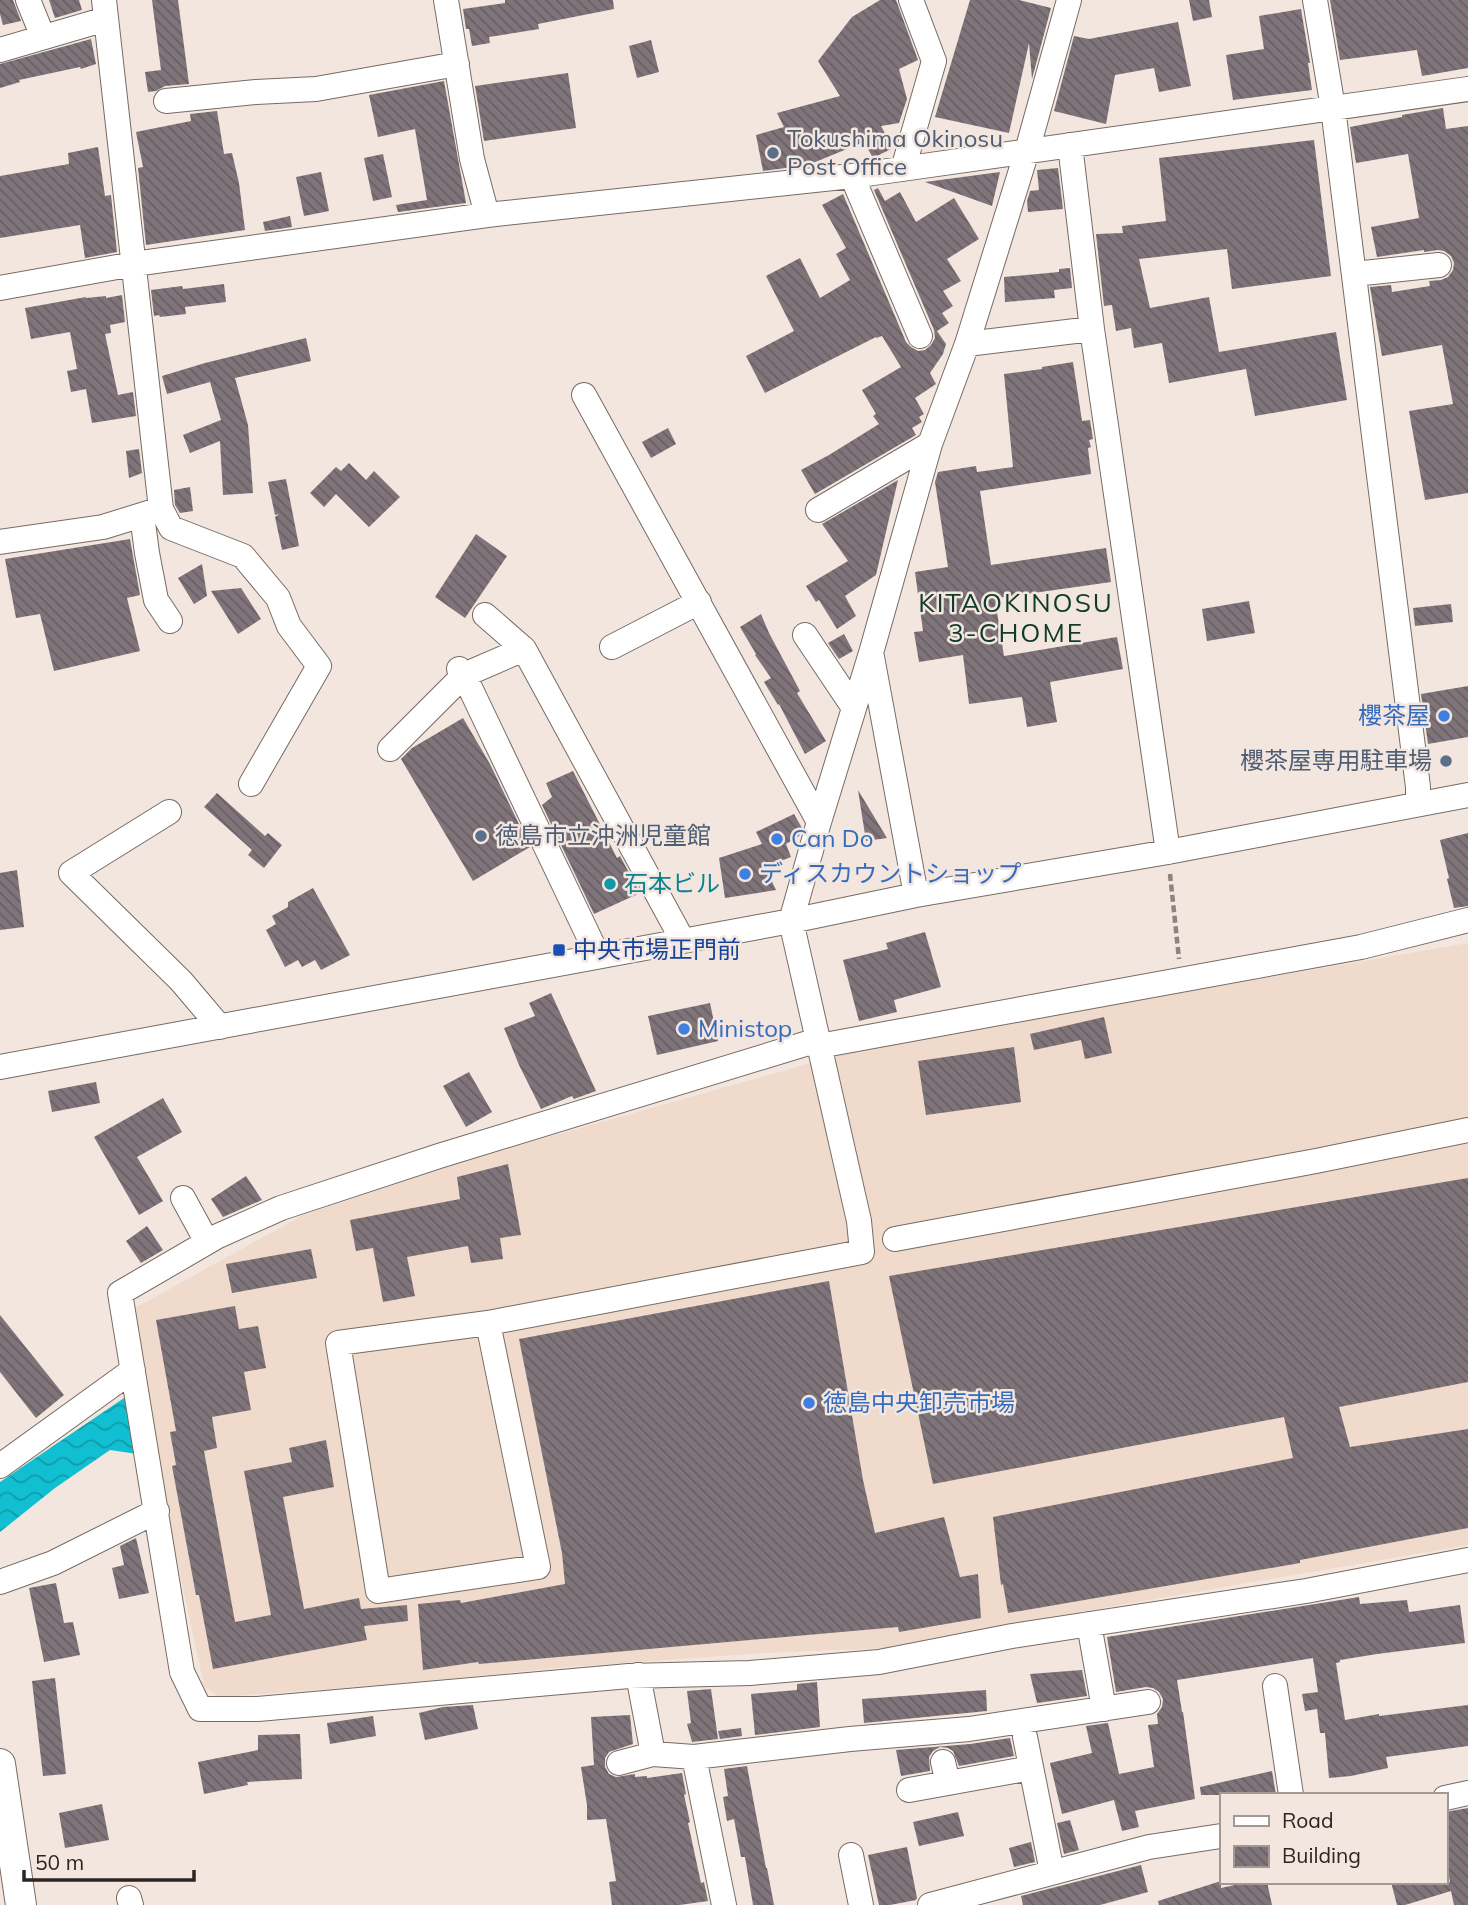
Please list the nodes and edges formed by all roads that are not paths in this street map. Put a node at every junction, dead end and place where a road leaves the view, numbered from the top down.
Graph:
1 (28, 0) edge
2 (446, 0) edge
3 (911, 0) edge
4 (1069, 0) edge
5 (1315, 0) edge
6 (105, 9) edge
7 (43, 37) junction
8 (0, 50) edge
9 (457, 64) junction
10 (1468, 89) edge
11 (166, 101) dead end
12 (1333, 108) junction
13 (1070, 145) junction
14 (1027, 151) junction
15 (903, 169) junction
16 (852, 177) junction
17 (487, 215) junction
18 (134, 264) junction
19 (1439, 265) dead end
20 (1354, 274) junction
21 (0, 288) edge
22 (1093, 328) junction
23 (920, 336) dead end
24 (967, 344) junction
25 (584, 395) dead end
26 (930, 444) junction
27 (818, 510) dead end
28 (152, 512) junction
29 (0, 542) edge
30 (699, 602) junction
31 (485, 615) dead end
32 (170, 621) dead end
33 (804, 635) dead end
34 (612, 648) dead end
35 (524, 649) junction
36 (871, 653) junction
37 (462, 672) junction
38 (854, 708) junction
39 (390, 749) dead end
40 (251, 784) dead end
41 (1468, 795) edge
42 (1418, 804) junction
43 (169, 812) dead end
44 (819, 822) junction
45 (1168, 852) junction
46 (916, 895) junction
47 (1468, 920) edge
48 (791, 921) junction
49 (683, 941) junction
50 (598, 956) junction
51 (220, 1027) junction
52 (819, 1043) junction
53 (0, 1067) edge
54 (1468, 1130) edge
55 (183, 1198) dead end
56 (895, 1239) dead end
57 (207, 1242) junction
58 (488, 1322) junction
59 (133, 1370) junction
60 (0, 1466) edge
61 (157, 1511) junction
62 (1468, 1560) edge
63 (0, 1582) edge
64 (1089, 1625) junction
65 (638, 1675) junction
66 (1275, 1686) dead end
67 (1148, 1702) dead end
68 (1104, 1709) junction
69 (1026, 1737) dead end
70 (653, 1754) junction
71 (694, 1757) junction
72 (619, 1763) dead end
73 (0, 1764) edge
74 (1031, 1768) junction
75 (909, 1790) dead end
76 (1291, 1793) edge
77 (1468, 1793) edge
78 (1447, 1798) edge
79 (1220, 1836) edge
80 (851, 1855) dead end
81 (1052, 1872) junction
82 (1004, 1895) edge
83 (21, 1905) edge
84 (724, 1905) edge
85 (861, 1905) edge
86 (930, 1905) edge

1 - 7 street
2 - 9 street
3 - 15 street
4 - 14 street
5 - 12 street
6 - 7 street
6 - 18 street
7 - 8 street
9 - 11 street
9 - 17 street
10 - 12 street
12 - 13 street
12 - 20 street
13 - 14 street
13 - 22 street
14 - 15 street
14 - 24 street
15 - 16 street
16 - 17 street
16 - 23 street
17 - 18 street
18 - 21 street
18 - 28 street
19 - 20 street
20 - 42 street
22 - 24 street
22 - 45 street
24 - 26 street
25 - 30 street
26 - 27 street
26 - 36 street
28 - 29 street
28 - 32 street
28 - 40 street
30 - 34 street
30 - 44 street
31 - 35 street
33 - 38 street
35 - 37 street
35 - 49 street
36 - 38 street
36 - 46 street
37 - 39 street
37 - 50 street
38 - 44 street
41 - 42 street
42 - 45 street
43 - 51 street
44 - 48 street
45 - 46 street
46 - 48 street
47 - 52 street
48 - 49 street
48 - 52 street
49 - 50 street
50 - 51 street
51 - 53 street
52 - 57 street
52 - 58 street
54 - 56 street
55 - 57 street
57 - 59 street
58 - 58 street
59 - 60 street
59 - 61 street
61 - 63 street
61 - 65 street
62 - 64 street
64 - 65 street
64 - 68 street
65 - 70 street
66 - 76 street
67 - 68 street
68 - 71 street
69 - 74 street
70 - 71 street
70 - 72 street
71 - 84 street
73 - 83 main road
74 - 75 street
74 - 81 street
77 - 78 street
79 - 81 street
80 - 85 street
81 - 82 street
82 - 86 street

